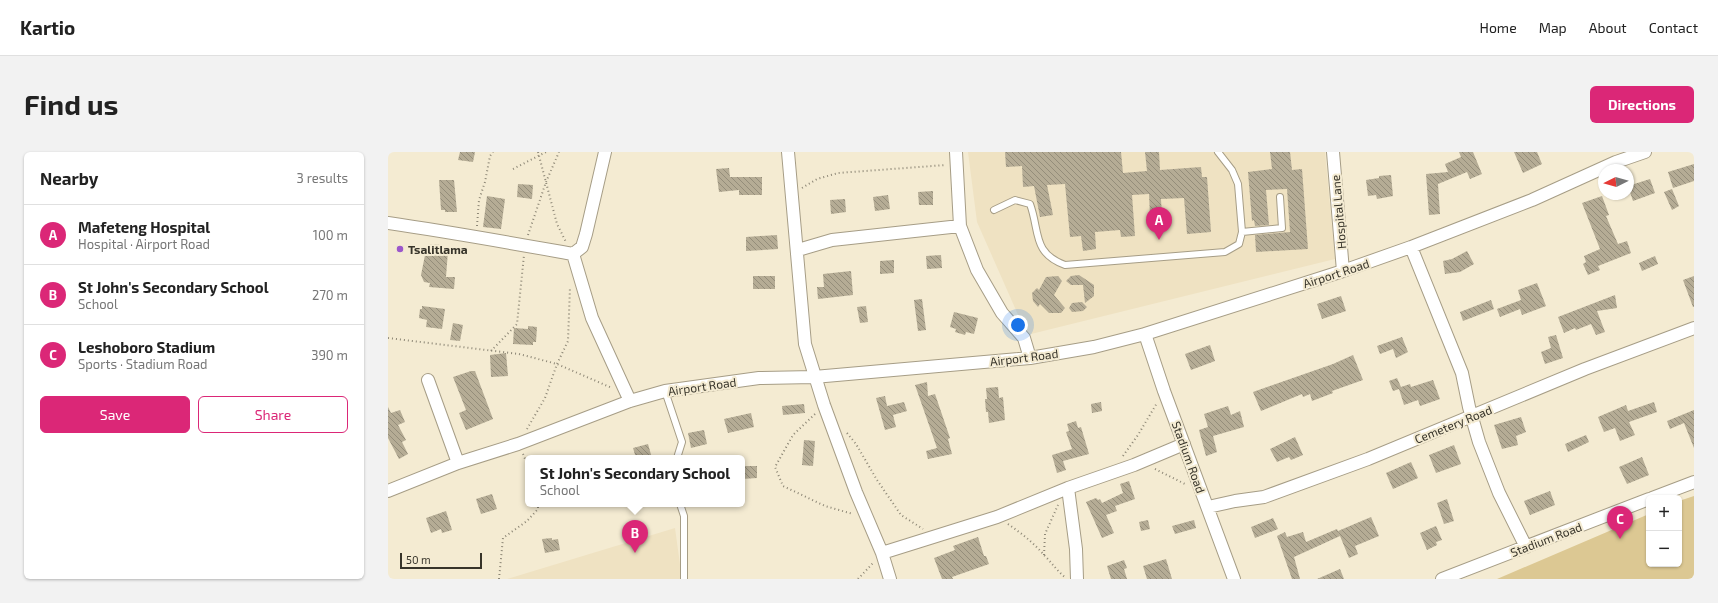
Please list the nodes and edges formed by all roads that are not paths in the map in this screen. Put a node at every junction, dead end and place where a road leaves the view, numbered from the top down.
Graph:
1 (605, 152) edge
2 (788, 152) edge
3 (1218, 152) edge
4 (1333, 152) edge
5 (1645, 152) edge
6 (956, 157) edge
7 (1614, 157) edge
8 (1280, 197) dead end
9 (994, 210) dead end
10 (388, 223) edge
11 (960, 226) junction
12 (1242, 232) junction
13 (1411, 247) junction
14 (798, 250) junction
15 (572, 254) junction
16 (1343, 271) junction
17 (1694, 328) edge
18 (1145, 334) junction
19 (1030, 358) junction
20 (814, 377) junction
21 (428, 380) dead end
22 (665, 391) junction
23 (630, 402) junction
24 (1471, 417) junction
25 (1184, 444) junction
26 (678, 455) edge
27 (458, 463) junction
28 (1694, 482) edge
29 (1067, 489) junction
30 (388, 491) edge
31 (1660, 495) edge
32 (1646, 500) edge
33 (681, 507) edge
34 (1208, 507) junction
35 (1526, 547) junction
36 (882, 553) junction
37 (684, 579) edge
38 (890, 579) edge
39 (1077, 579) edge
40 (1234, 579) edge
41 (1442, 579) edge

1 - 15 street
2 - 14 street
3 - 12 lane
4 - 16 street, Hospital Lane
5 - 7 street, Airport Road
6 - 11 street
7 - 13 street, Airport Road
8 - 12 lane
9 - 12 lane
10 - 15 street
11 - 14 street
11 - 19 street
13 - 16 street, Airport Road
13 - 24 street
14 - 20 street
15 - 23 street
16 - 18 street, Airport Road
17 - 24 street, Cemetery Road
18 - 19 street, Airport Road
18 - 25 street, Stadium Road
19 - 20 street, Airport Road
20 - 22 street, Airport Road
20 - 36 street
21 - 27 street
22 - 23 street, Airport Road
22 - 26 lane
23 - 27 street, Airport Road
24 - 34 street, Cemetery Road
24 - 35 street
25 - 29 street
25 - 34 street, Stadium Road
27 - 30 street, Airport Road
28 - 31 street
29 - 36 street
29 - 39 street
32 - 35 street, Stadium Road
33 - 37 lane
34 - 40 street, Stadium Road
35 - 41 street, Stadium Road
36 - 38 street

